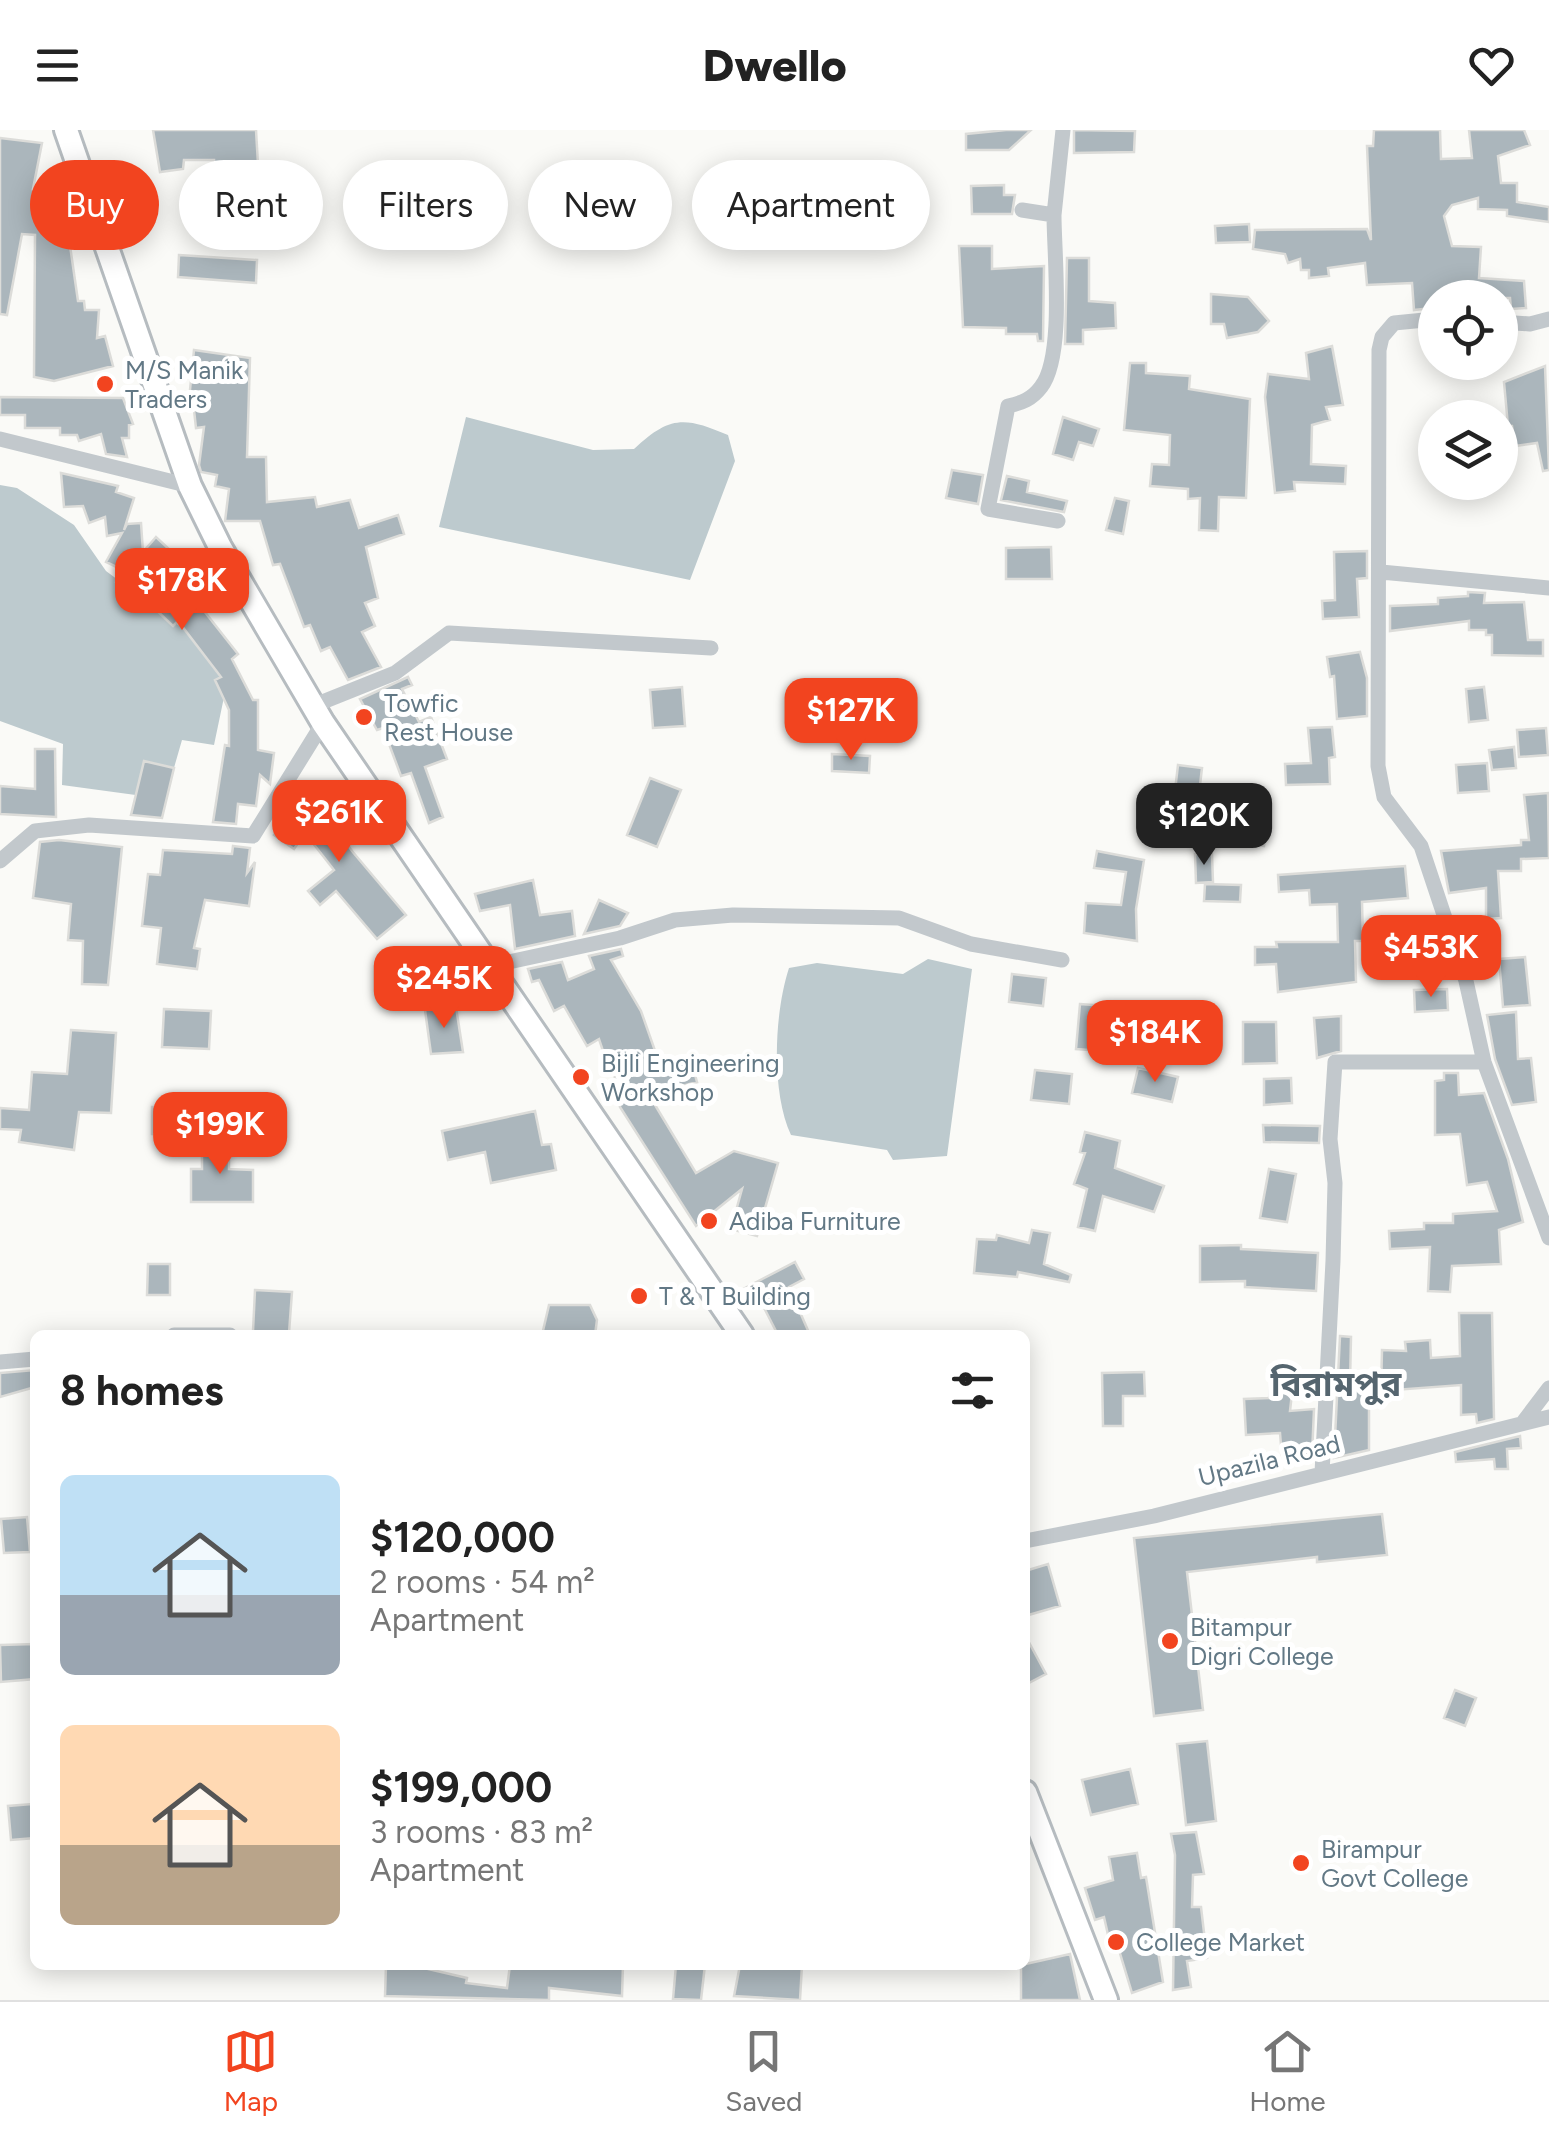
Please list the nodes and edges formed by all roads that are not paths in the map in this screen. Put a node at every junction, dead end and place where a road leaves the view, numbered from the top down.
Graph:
1 (66, 130) edge
2 (1063, 130) edge
3 (1022, 210) dead end
4 (1054, 215) junction
5 (1549, 320) edge
6 (1418, 321) edge
7 (1518, 323) edge
8 (0, 439) edge
9 (190, 486) junction
10 (1058, 521) dead end
11 (1380, 572) junction
12 (1549, 588) edge
13 (711, 648) dead end
14 (319, 714) junction
15 (0, 862) edge
16 (1062, 960) dead end
17 (490, 966) junction
18 (1484, 1062) junction
19 (1549, 1238) edge
20 (739, 1330) edge
21 (30, 1359) edge
22 (0, 1362) edge
23 (1549, 1388) edge
24 (1549, 1417) edge
25 (1524, 1421) junction
26 (1322, 1473) junction
27 (1030, 1540) edge
28 (1030, 1805) edge
29 (1106, 2000) edge

1 - 9 main road
2 - 4 street
3 - 4 street
4 - 10 street
5 - 7 street
6 - 11 street
8 - 9 street
9 - 14 main road
11 - 12 street
11 - 18 street
13 - 14 street
14 - 15 street
14 - 17 main road
16 - 17 street
17 - 20 main road
18 - 19 street
18 - 26 street
21 - 22 street
23 - 25 street
24 - 25 street, Upazila Road
25 - 26 street, Upazila Road
26 - 27 street, Upazila Road
28 - 29 main road

